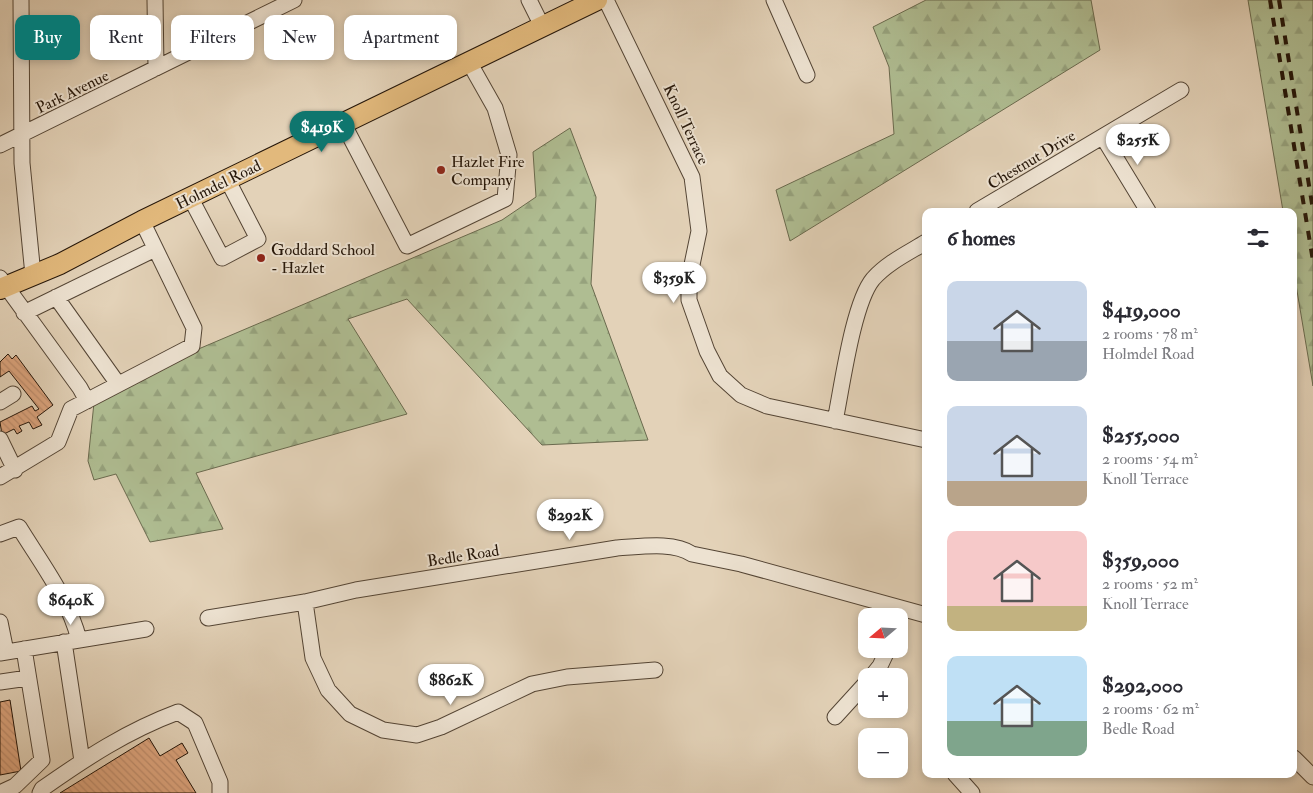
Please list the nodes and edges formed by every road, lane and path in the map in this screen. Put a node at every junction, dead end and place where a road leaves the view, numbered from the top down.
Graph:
1 (20, 0) edge
2 (155, 0) edge
3 (294, 0) edge
4 (529, 0) edge
5 (597, 0) edge
6 (606, 0) edge
7 (774, 0) edge
8 (542, 26) junction
9 (469, 62) junction
10 (156, 68) junction
11 (807, 75) dead end
12 (1180, 90) dead end
13 (343, 124) junction
14 (23, 135) junction
15 (1102, 137) junction
16 (0, 144) edge
17 (227, 179) junction
18 (190, 197) junction
19 (982, 208) edge
20 (1146, 208) edge
21 (142, 221) junction
22 (922, 244) edge
23 (155, 249) junction
24 (33, 275) junction
25 (2, 284) edge
26 (56, 297) junction
27 (24, 312) junction
28 (118, 384) junction
29 (87, 401) junction
30 (835, 420) junction
31 (0, 439) edge
32 (922, 439) edge
33 (15, 470) junction
34 (0, 477) edge
35 (0, 534) edge
36 (305, 602) junction
37 (886, 608) edge
38 (908, 613) edge
39 (922, 615) edge
40 (208, 618) dead end
41 (0, 622) edge
42 (146, 629) dead end
43 (79, 640) junction
44 (64, 642) junction
45 (24, 649) junction
46 (3, 652) edge
47 (655, 670) dead end
48 (28, 678) junction
49 (0, 682) edge
50 (858, 692) edge
51 (835, 717) dead end
52 (1297, 761) edge
53 (82, 762) junction
54 (1313, 777) edge
55 (0, 793) edge
56 (40, 793) edge
57 (220, 793) edge

1 - 14 street
2 - 10 street
3 - 10 street, Park Avenue
4 - 8 street
5 - 8 main road, Holmdel Road
6 - 30 street, Knoll Terrace
7 - 11 street
8 - 9 main road, Holmdel Road
9 - 13 main road, Holmdel Road
9 - 13 street
10 - 14 street, Park Avenue
12 - 15 street, Chestnut Drive
13 - 17 main road, Holmdel Road
14 - 16 street, Park Avenue
14 - 24 street
15 - 19 street, Chestnut Drive
15 - 20 street
17 - 18 main road, Holmdel Road
17 - 18 street
18 - 21 main road, Holmdel Road
21 - 23 street
21 - 24 main road, Holmdel Road
22 - 30 street
23 - 26 street
23 - 28 street
24 - 25 main road, Holmdel Road
25 - 27 street
26 - 27 street
26 - 28 street
27 - 29 street
28 - 29 street
29 - 33 street
30 - 32 street, Knoll Terrace
31 - 33 street
33 - 34 street
35 - 43 street
36 - 37 street, Bedle Road
36 - 40 street, Bedle Road
36 - 47 street
38 - 39 street, Bedle Road
41 - 46 street
42 - 43 street
43 - 44 street
44 - 45 street
44 - 53 street
45 - 46 street
45 - 48 street
48 - 49 street
48 - 55 street
50 - 51 street
52 - 54 street
53 - 56 street
53 - 57 street

